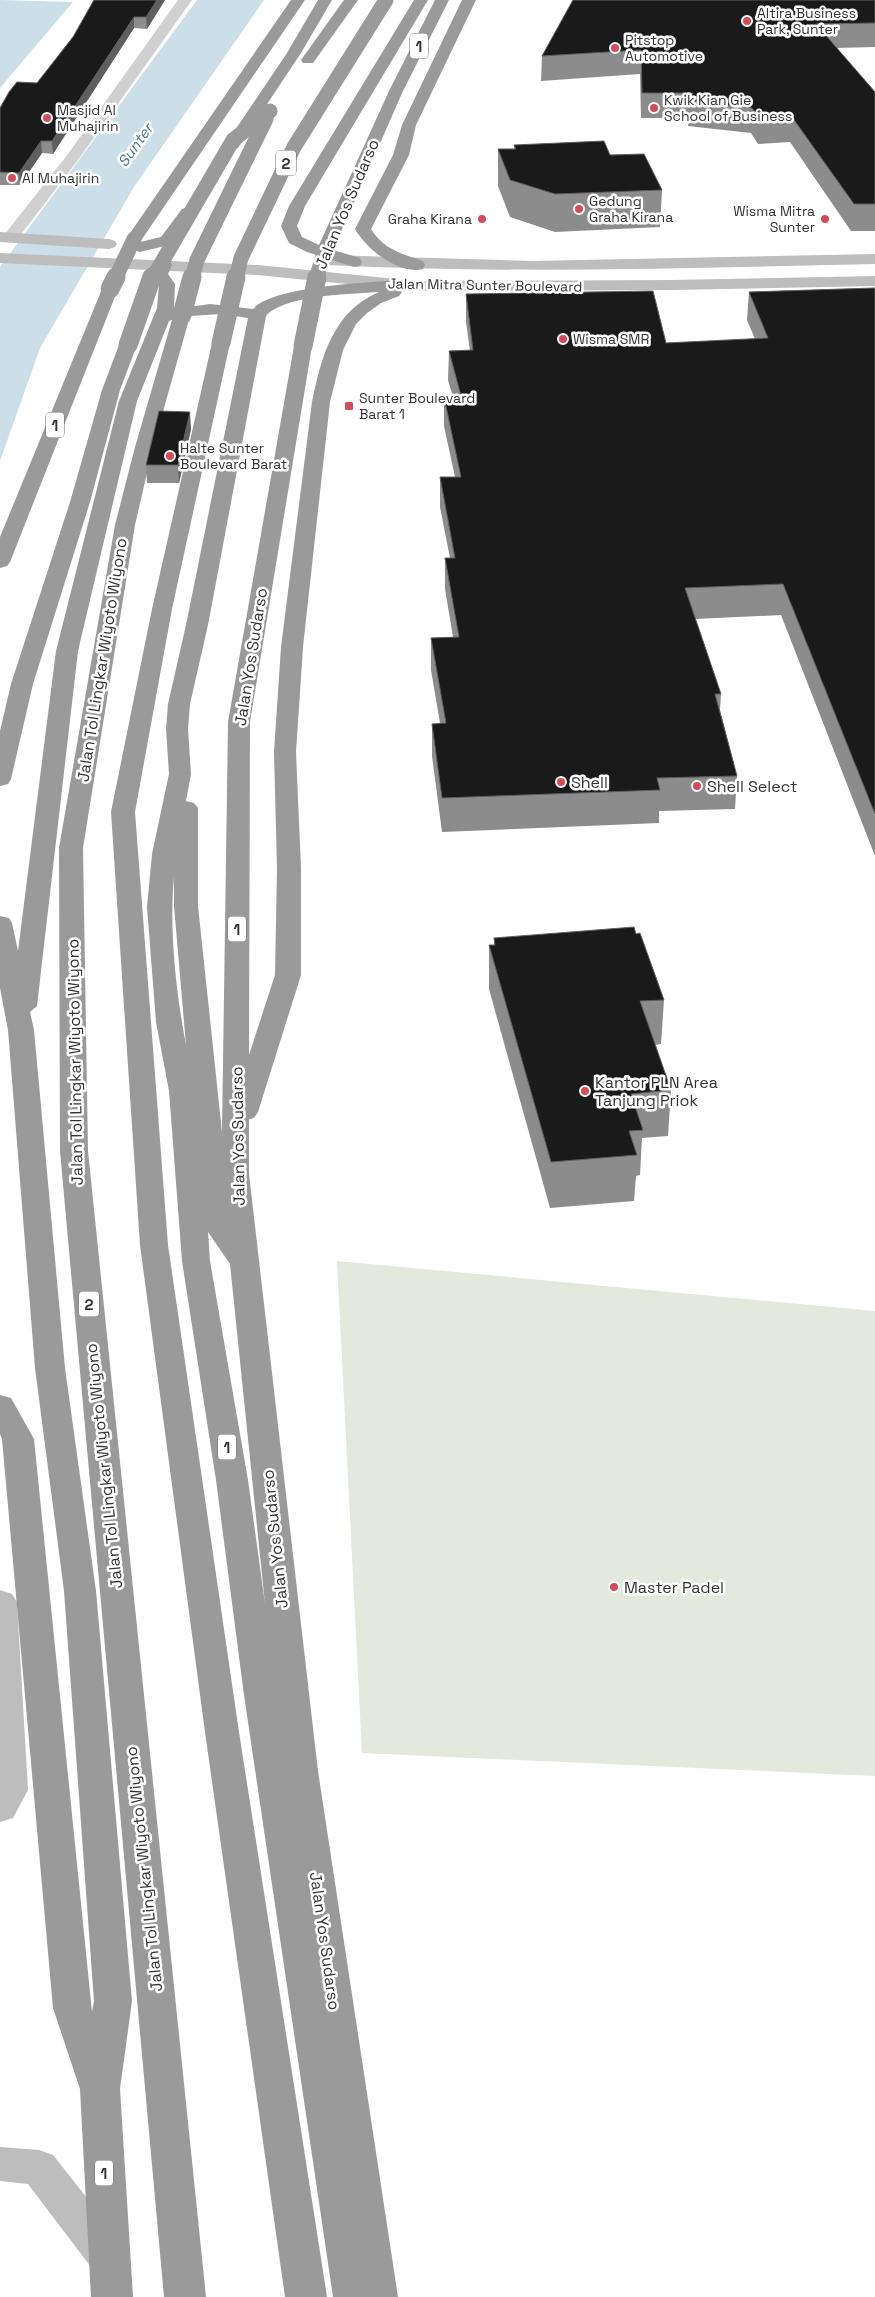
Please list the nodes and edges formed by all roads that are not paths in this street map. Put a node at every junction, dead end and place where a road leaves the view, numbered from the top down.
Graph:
1 (185, 0) edge
2 (298, 0) edge
3 (325, 0) edge
4 (351, 0) edge
5 (386, 0) edge
6 (421, 0) edge
7 (442, 0) edge
8 (469, 0) edge
9 (270, 111) junction
10 (8, 238) edge
11 (140, 247) junction
12 (0, 258) edge
13 (875, 259) edge
14 (354, 262) junction
15 (164, 265) junction
16 (417, 265) junction
17 (875, 281) edge
18 (407, 286) junction
19 (257, 316) junction
20 (163, 317) junction
21 (0, 562) edge
22 (202, 596) junction
23 (0, 779) edge
24 (0, 923) edge
25 (21, 1030) junction
26 (236, 1137) junction
27 (245, 1264) junction
28 (0, 1405) edge
29 (0, 1602) edge
30 (0, 1808) edge
31 (100, 2089) junction
32 (0, 2164) edge
33 (109, 2258) junction
34 (112, 2297) edge
35 (185, 2297) edge
36 (306, 2297) edge
37 (354, 2297) edge
38 (377, 2297) edge

1 - 10 street
2 - 21 highway, 1, bridge
3 - 11 highway
4 - 9 highway, Jalan Tol Lingkar Wiyoto Wiyono / 2
5 - 36 highway, 2, bridge
6 - 14 highway
7 - 26 highway, Jalan Yos Sudarso / 1, bridge
8 - 16 highway
9 - 23 highway, bridge
9 - 35 highway, Jalan Tol Lingkar Wiyoto Wiyono / 2, bridge
10 - 11 main road, Jalan Mitra Sunter Boulevard
11 - 14 main road, Jalan Mitra Sunter Boulevard
12 - 15 main road, Jalan Mitra Sunter Boulevard
13 - 16 main road, Jalan Mitra Sunter Boulevard
14 - 16 main road, Jalan Mitra Sunter Boulevard
15 - 18 main road, Jalan Mitra Sunter Boulevard
15 - 20 highway
17 - 18 main road, Jalan Mitra Sunter Boulevard
18 - 19 highway
18 - 26 highway
19 - 20 highway
19 - 22 highway
20 - 25 highway
22 - 27 highway
22 - 37 highway, Jalan Yos Sudarso / 1
24 - 25 highway
25 - 31 highway
26 - 27 highway, Jalan Yos Sudarso / 1
27 - 38 highway, Jalan Yos Sudarso / 1
28 - 31 highway, 1
29 - 30 main road
31 - 33 highway, 1
32 - 33 main road
33 - 34 highway, 1

